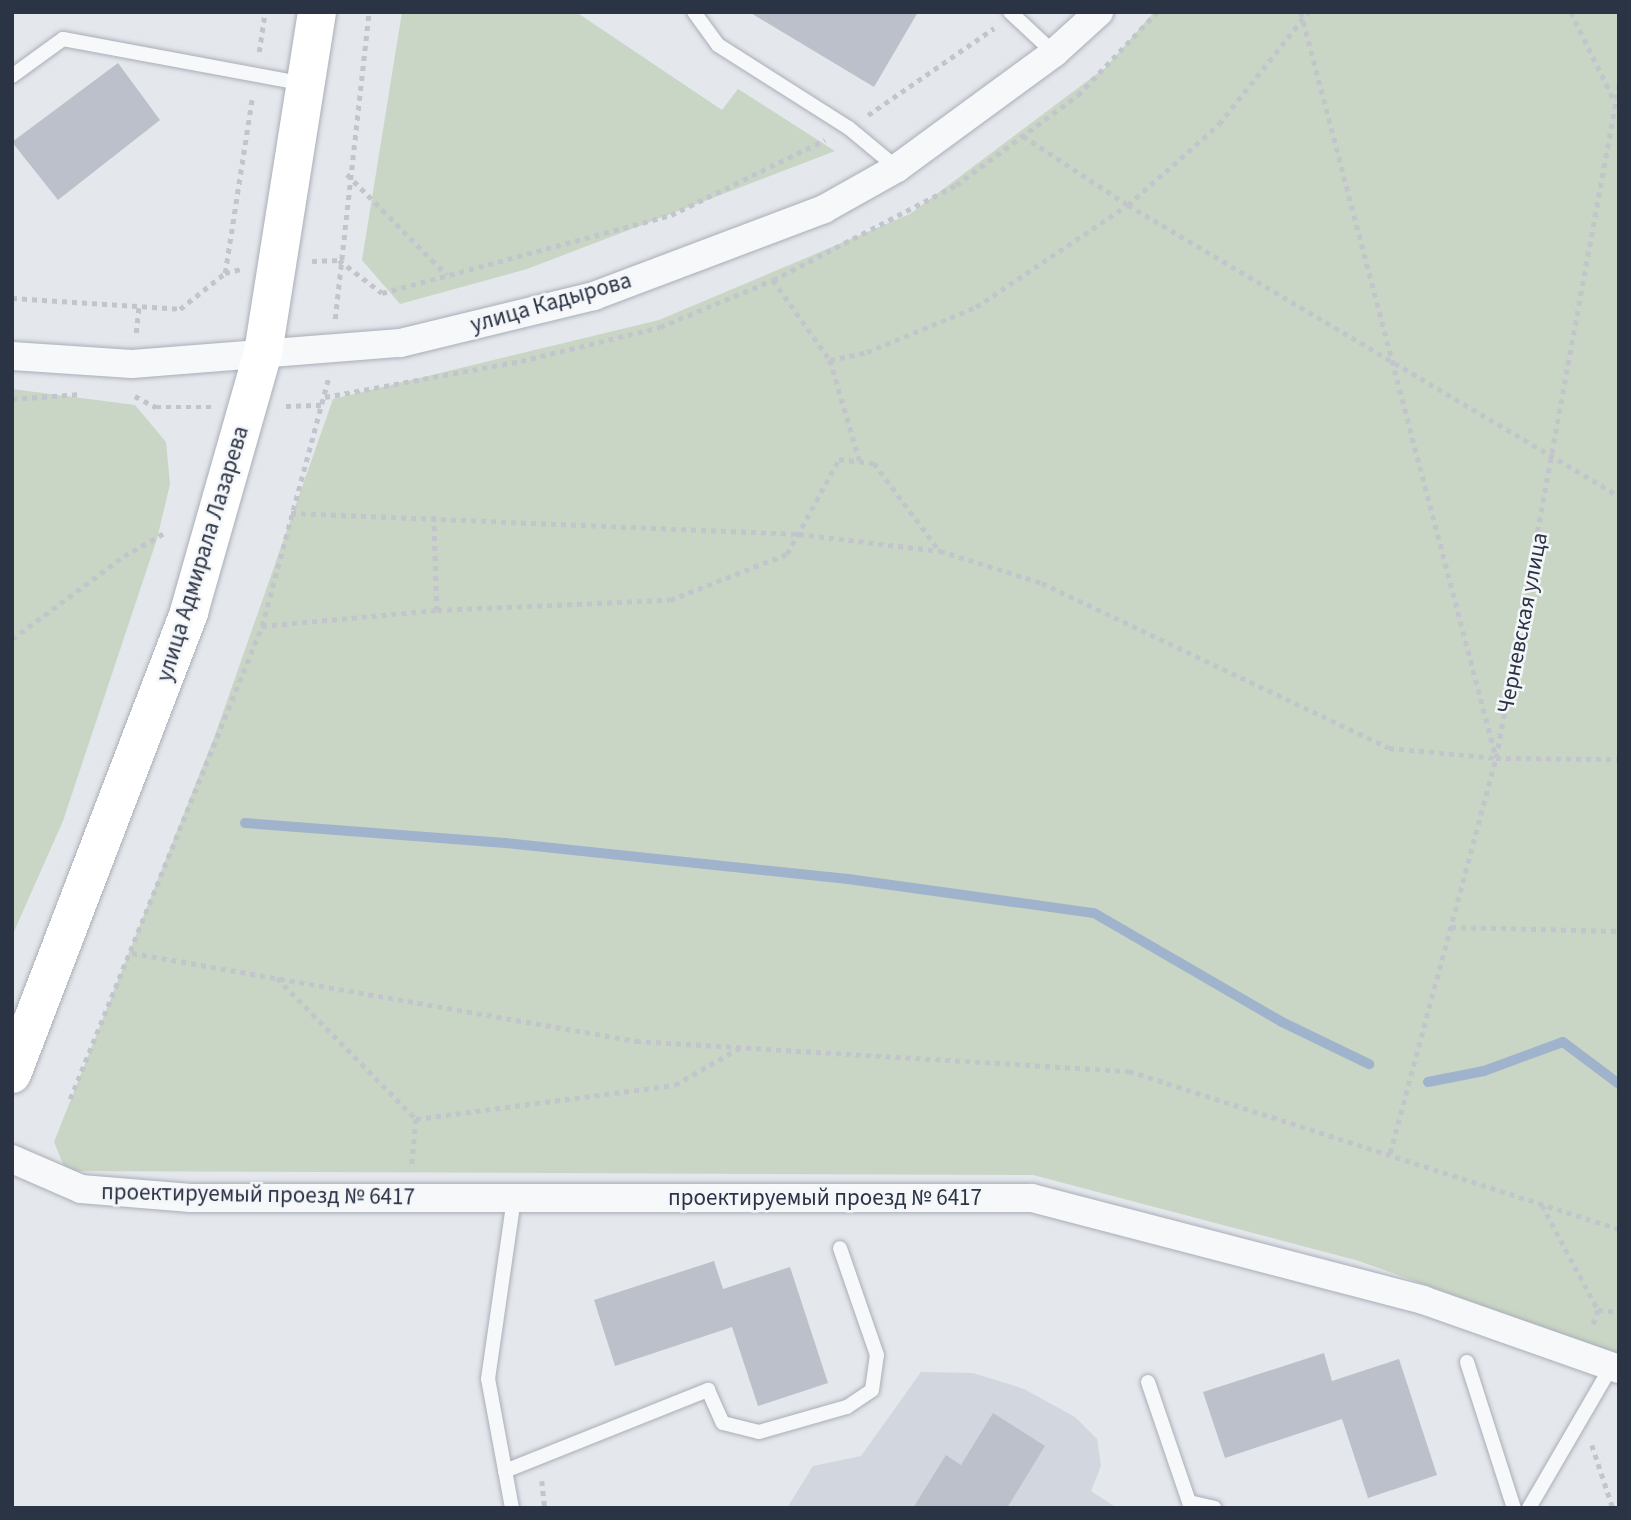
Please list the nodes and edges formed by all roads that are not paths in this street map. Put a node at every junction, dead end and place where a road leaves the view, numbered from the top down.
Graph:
1 (317, 12) edge
2 (694, 12) edge
3 (1099, 12) edge
4 (1011, 14) edge
5 (1054, 53) junction
6 (12, 76) edge
7 (306, 84) junction
8 (897, 168) junction
9 (263, 353) junction
10 (12, 356) edge
11 (12, 1074) edge
12 (12, 1159) edge
13 (514, 1198) junction
14 (840, 1248) dead end
15 (1467, 1362) dead end
16 (1615, 1368) edge
17 (1148, 1382) dead end
18 (505, 1471) junction
19 (512, 1508) edge
20 (1214, 1508) edge
21 (1514, 1508) edge
22 (1529, 1508) edge

1 - 7 street, улица Адмирала Лазарева
2 - 8 lane
3 - 5 street, улица Кадырова
4 - 5 lane
5 - 8 street, улица Кадырова
6 - 7 lane
7 - 9 street, улица Адмирала Лазарева
8 - 9 street, улица Кадырова
9 - 10 street, улица Кадырова
9 - 11 street, улица Адмирала Лазарева
12 - 13 street, проектируемый проезд № 6417
13 - 16 street, проектируемый проезд № 6417
13 - 18 lane
14 - 18 lane
15 - 21 lane
16 - 22 lane
17 - 20 lane
18 - 19 lane

